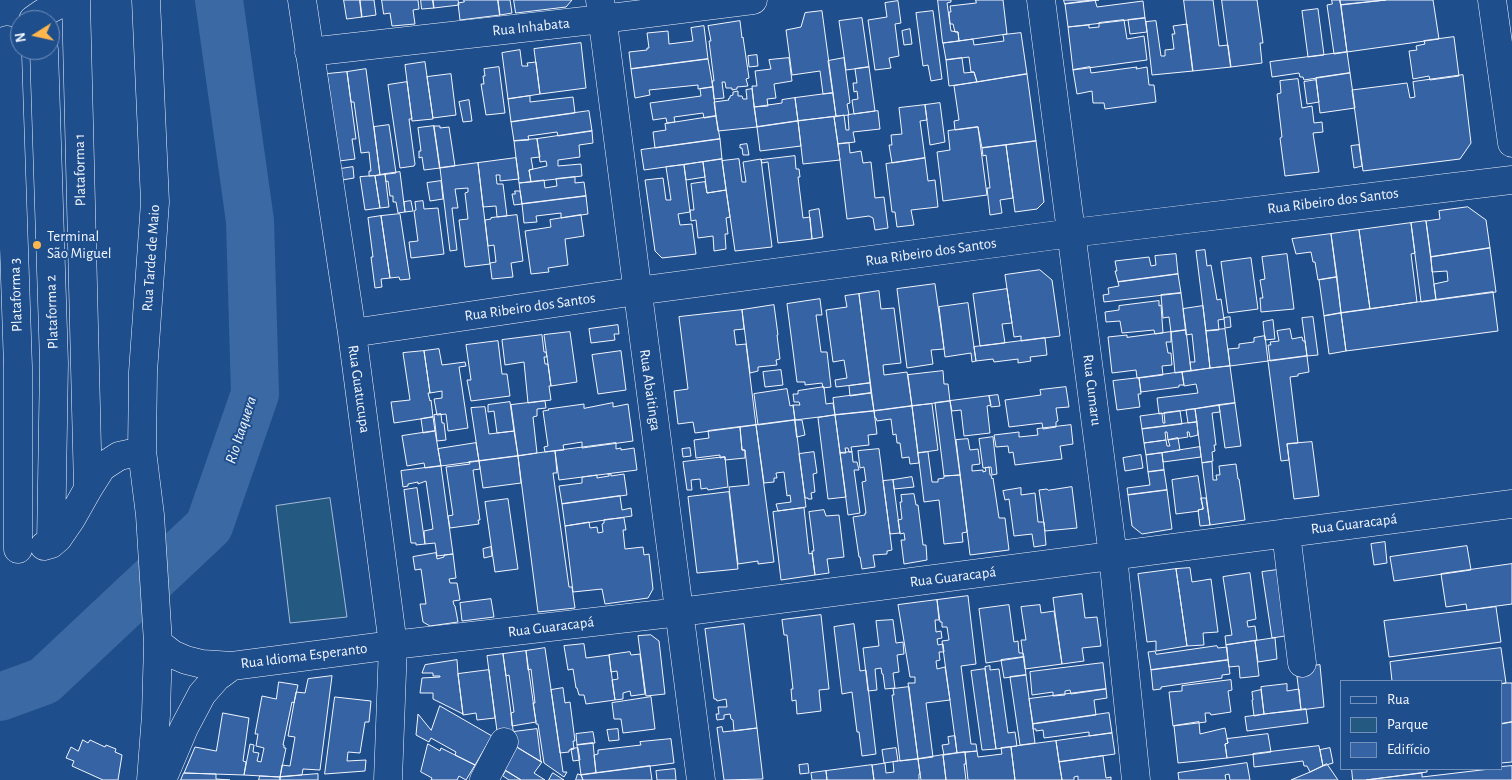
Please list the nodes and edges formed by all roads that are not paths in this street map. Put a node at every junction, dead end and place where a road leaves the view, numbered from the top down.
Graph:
1 (76, 0) edge
2 (146, 0) edge
3 (302, 0) edge
4 (753, 0) edge
5 (1042, 0) edge
6 (1492, 0) edge
7 (601, 10) edge
8 (9, 39) edge
9 (309, 52) junction
10 (44, 60) edge
11 (1508, 84) edge
12 (1512, 143) edge
13 (1512, 180) edge
14 (1072, 233) junction
15 (637, 291) junction
16 (352, 333) junction
17 (142, 451) junction
18 (88, 489) junction
19 (1512, 504) edge
20 (1286, 533) junction
21 (51, 544) junction
22 (9, 549) edge
23 (1113, 556) junction
24 (680, 612) junction
25 (157, 634) junction
26 (393, 645) junction
27 (1302, 663) dead end
28 (232, 666) junction
29 (504, 742) dead end
30 (151, 780) edge
31 (162, 780) edge
32 (388, 780) edge
33 (484, 780) edge
34 (701, 780) edge
35 (1136, 780) edge

1 - 18 street, Plataforma 1
2 - 17 street, Rua Tarde de Maio
3 - 9 street, Rua Guatucupa
4 - 7 street, Rua Inhabata
5 - 14 street, Rua Cumaru
6 - 11 street
7 - 9 street, Rua Inhabata
7 - 15 street, Rua Abaitinga
8 - 22 street, Plataforma 3
9 - 16 street, Rua Guatucupa
10 - 21 street, Plataforma 2
11 - 12 street
13 - 14 street, Rua Ribeiro dos Santos
14 - 15 street, Rua Ribeiro dos Santos
14 - 23 street, Rua Cumaru
15 - 16 street, Rua Ribeiro dos Santos
15 - 24 street, Rua Abaitinga
16 - 26 street, Rua Guatucupa
17 - 18 street
17 - 25 street, Rua Tarde de Maio
18 - 21 street
19 - 20 street, Rua Guaracapá
20 - 23 street, Rua Guaracapá
20 - 27 street
21 - 22 street
23 - 24 street, Rua Guaracapá
23 - 35 street, Rua Cumaru
24 - 26 street, Rua Guaracapá
24 - 34 street, Rua Abaitinga
25 - 28 street
25 - 30 street, Rua Tarde de Maio
26 - 28 street, Rua Idioma Esperanto
26 - 32 street, Rua Guatucupa
28 - 31 street, Rua Idioma Esperanto
29 - 33 street

